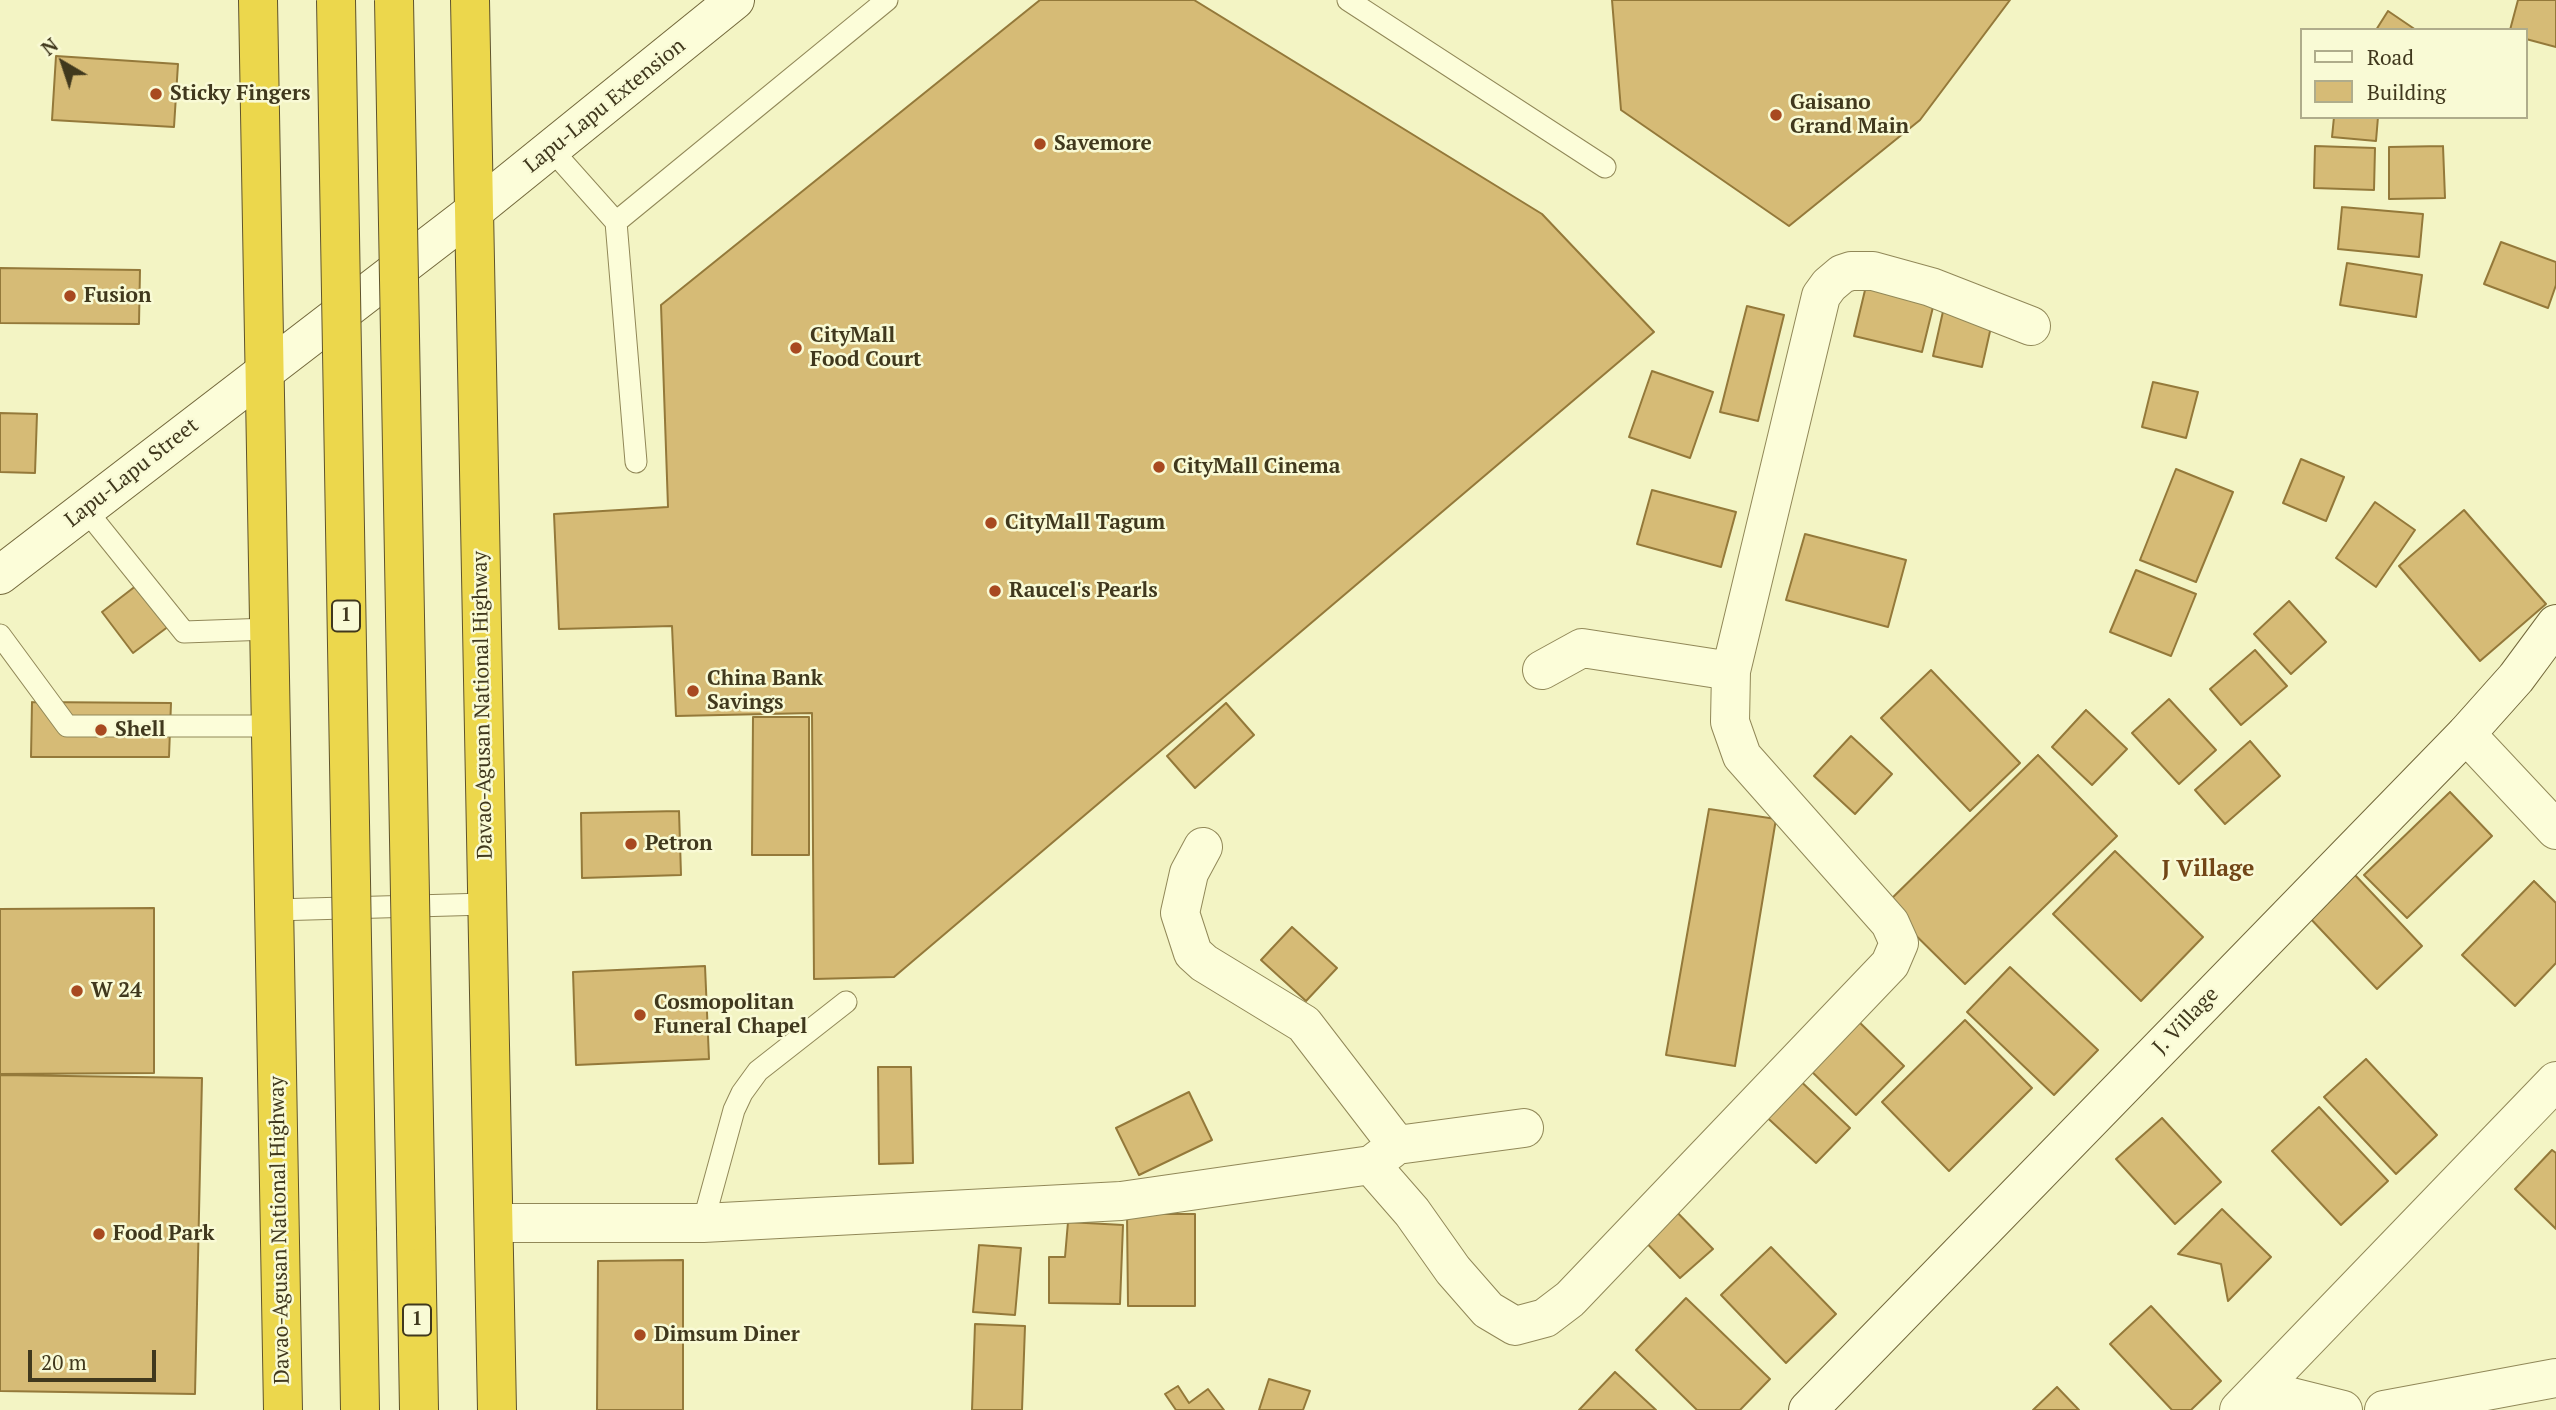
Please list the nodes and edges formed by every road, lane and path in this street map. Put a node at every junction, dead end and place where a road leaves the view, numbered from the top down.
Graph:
1 (258, 0) edge
2 (336, 0) edge
3 (394, 0) edge
4 (470, 0) edge
5 (735, 0) edge
6 (887, 0) edge
7 (1348, 0) edge
8 (551, 149) junction
9 (1605, 167) dead end
10 (474, 211) junction
11 (616, 222) junction
12 (2031, 326) dead end
13 (265, 371) junction
14 (636, 462) dead end
15 (85, 509) junction
16 (0, 575) edge
17 (2556, 624) edge
18 (270, 629) junction
19 (0, 635) edge
20 (1542, 670) dead end
21 (1731, 671) junction
22 (271, 726) junction
23 (2466, 734) junction
24 (2556, 830) edge
25 (1203, 847) dead end
26 (486, 904) junction
27 (274, 910) junction
28 (846, 1002) dead end
29 (2556, 1081) edge
30 (1524, 1128) dead end
31 (1384, 1155) junction
32 (494, 1223) junction
33 (703, 1223) junction
34 (2556, 1378) edge
35 (2249, 1400) edge
36 (283, 1410) edge
37 (360, 1410) edge
38 (419, 1410) edge
39 (497, 1410) edge
40 (1808, 1410) edge
41 (2343, 1410) edge
42 (2384, 1410) edge

1 - 13 highway, Davao-Agusan National Highway
2 - 37 highway, 1, bridge
3 - 38 highway, 1, bridge
4 - 10 highway, Davao-Agusan National Highway
5 - 8 street, Lapu-Lapu Extension
6 - 11 lane
7 - 9 lane
8 - 10 street, Lapu-Lapu Extension
8 - 11 lane
10 - 13 street, Lapu-Lapu Extension
10 - 26 highway, Davao-Agusan National Highway
11 - 14 lane
12 - 21 street
13 - 15 street, Lapu-Lapu Street
13 - 18 highway, Davao-Agusan National Highway
15 - 16 street, Lapu-Lapu Street
15 - 18 lane
17 - 23 street, J. Village
18 - 22 highway, Davao-Agusan National Highway
19 - 22 lane
20 - 21 street
21 - 31 street
22 - 27 highway, Davao-Agusan National Highway
23 - 24 street
23 - 40 street, J. Village
25 - 31 street
26 - 27 lane
26 - 32 highway, Davao-Agusan National Highway
27 - 36 highway, Davao-Agusan National Highway
28 - 33 lane
29 - 35 street
30 - 31 street
31 - 33 street
32 - 33 street
32 - 39 highway, Davao-Agusan National Highway
34 - 42 street
35 - 41 street

